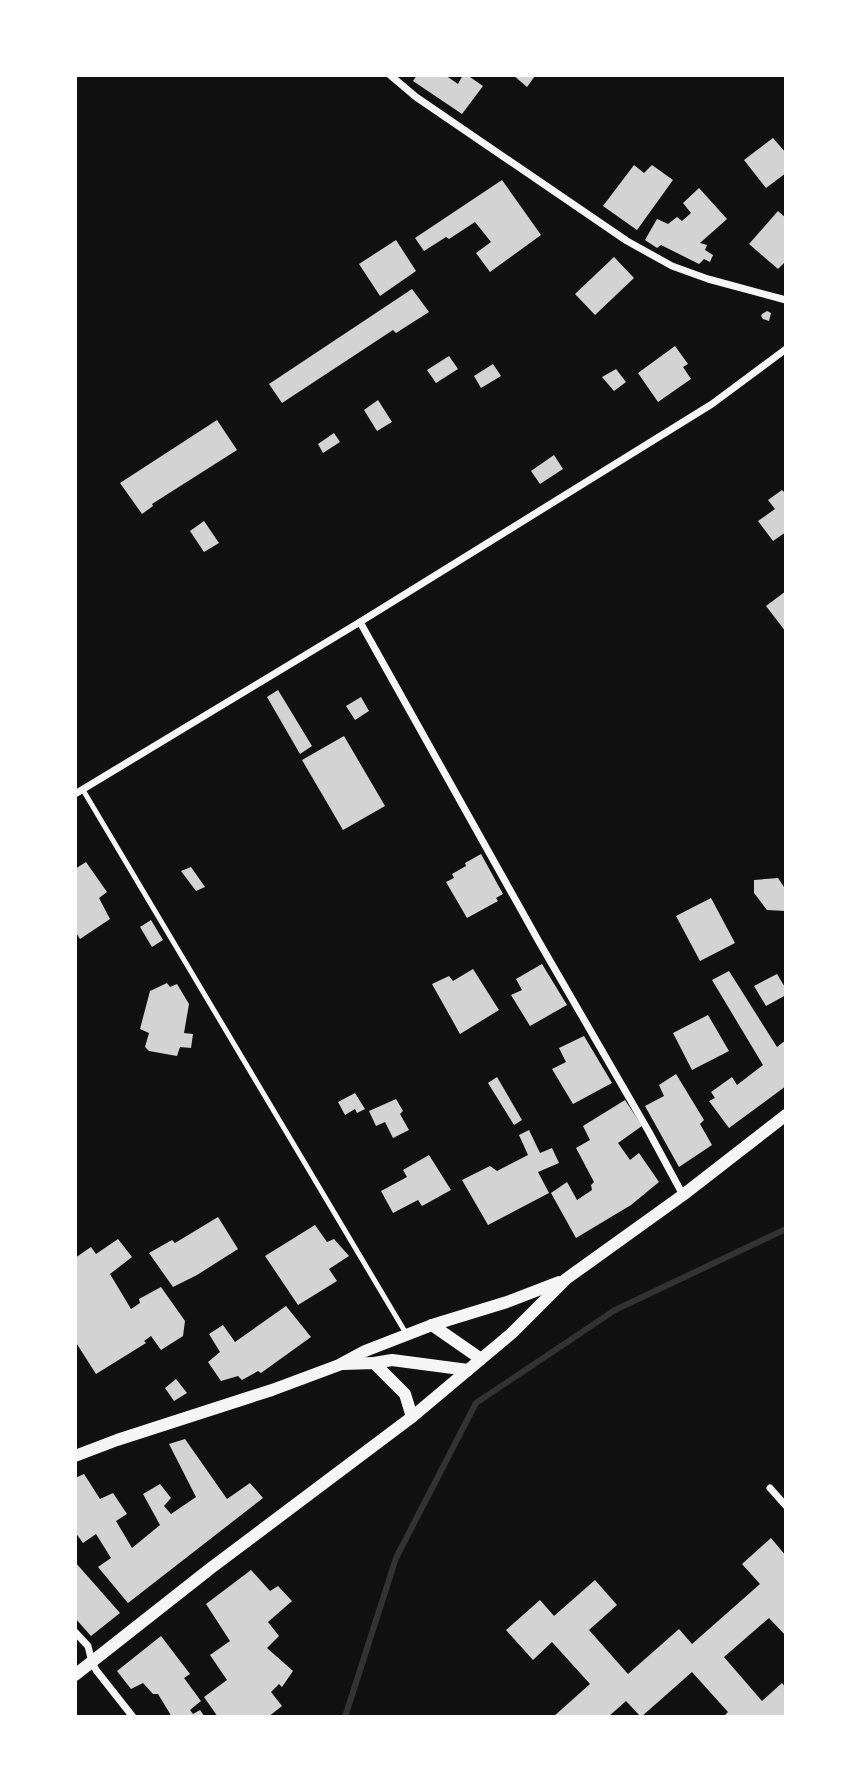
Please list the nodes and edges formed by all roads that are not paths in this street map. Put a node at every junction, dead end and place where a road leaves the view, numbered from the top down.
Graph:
1 (390, 75) edge
2 (786, 300) edge
3 (786, 349) edge
4 (360, 622) junction
5 (79, 792) edge
6 (786, 1115) edge
7 (683, 1195) junction
8 (566, 1279) junction
9 (432, 1325) junction
10 (407, 1335) junction
11 (481, 1359) junction
12 (374, 1363) junction
13 (339, 1364) junction
14 (468, 1370) junction
15 (412, 1416) junction
16 (75, 1456) edge
17 (770, 1488) dead end
18 (786, 1506) edge
19 (75, 1632) edge
20 (92, 1662) junction
21 (75, 1675) edge
22 (133, 1717) edge

1 - 2 street
3 - 4 street
4 - 5 street
4 - 7 street
5 - 10 lane
6 - 7 street
7 - 8 street
8 - 9 street
8 - 11 street
9 - 10 street
9 - 11 street
10 - 13 street
11 - 14 street
12 - 13 street
12 - 14 street
12 - 15 street
13 - 16 street
14 - 15 street
15 - 20 street
17 - 18 street
19 - 20 street
20 - 21 street
20 - 22 street

